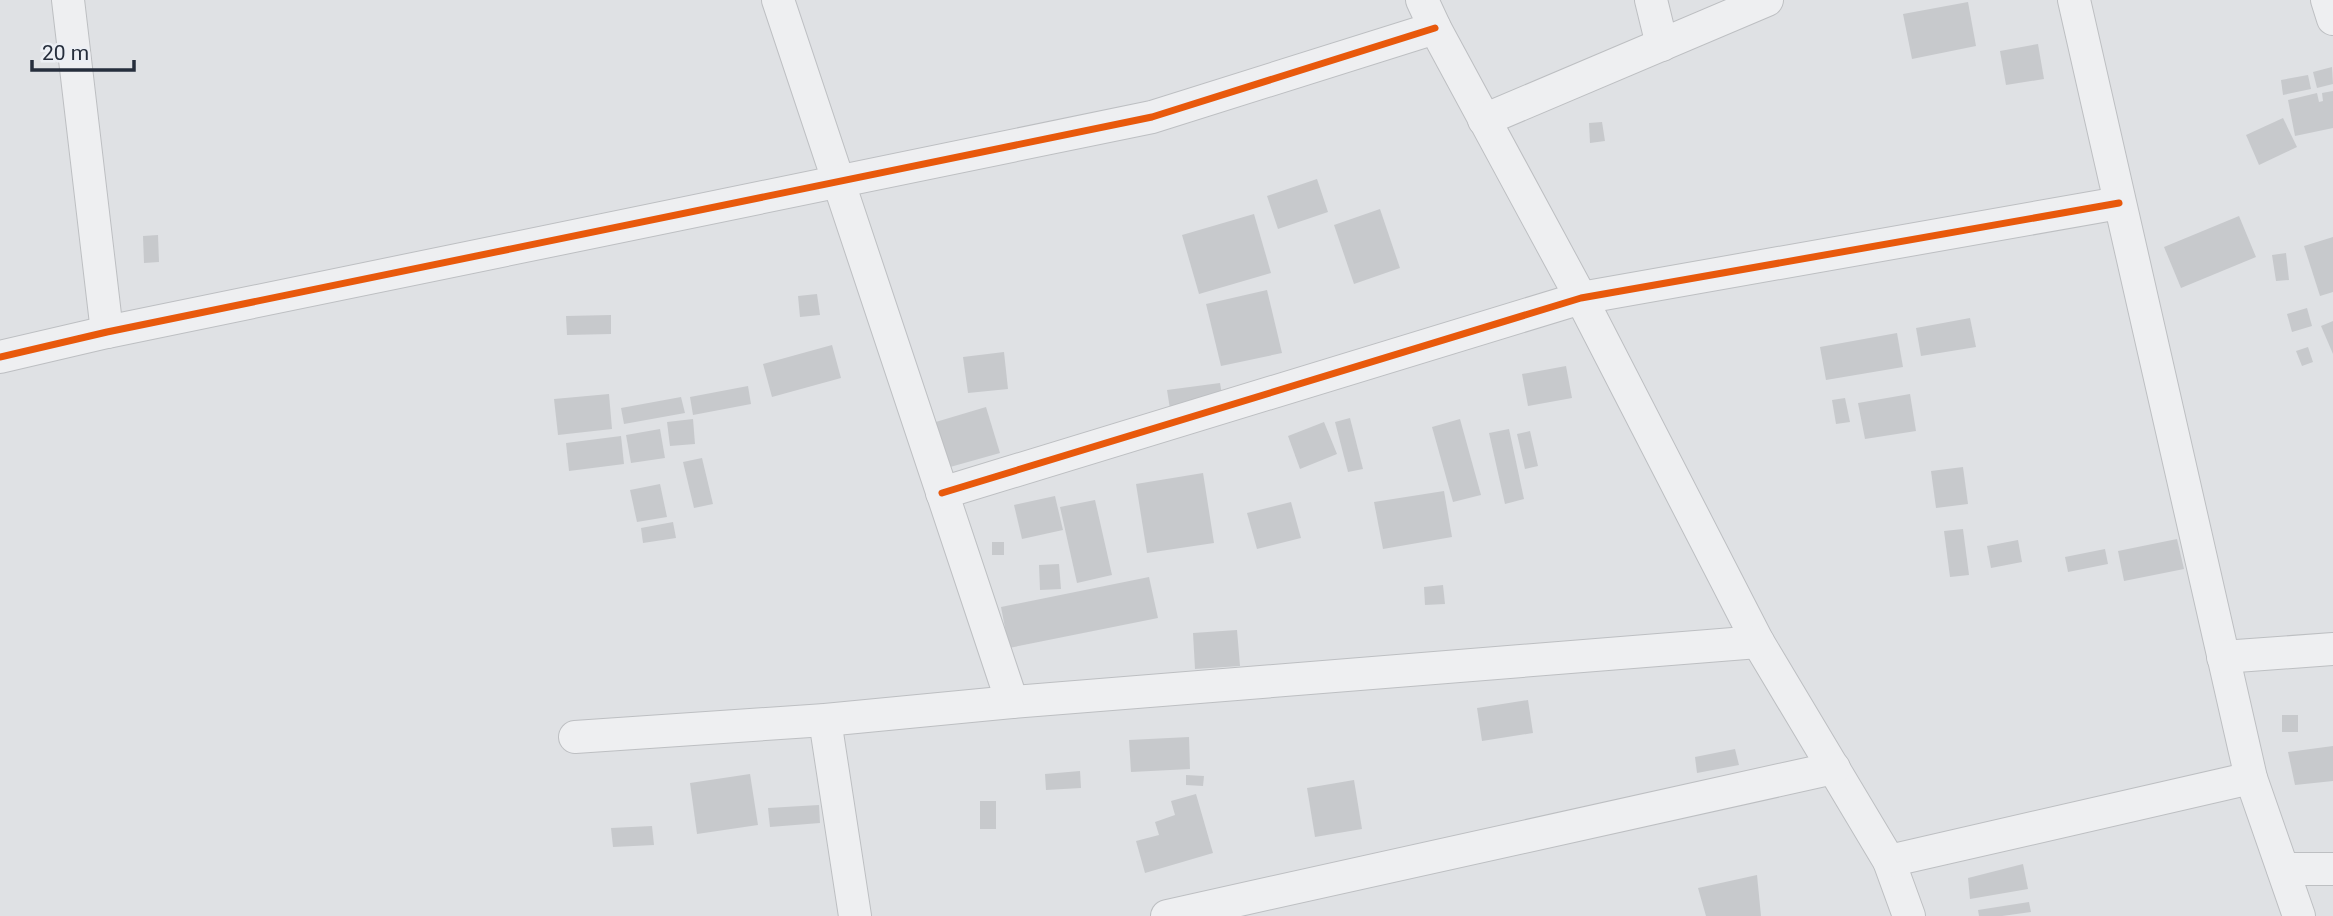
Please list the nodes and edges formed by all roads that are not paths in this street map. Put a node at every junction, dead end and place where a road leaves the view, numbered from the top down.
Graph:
1 (68, 0) edge
2 (778, 0) edge
3 (1422, 0) edge
4 (1651, 0) edge
5 (1767, 0) edge
6 (2074, 0) edge
7 (2327, 0) edge
8 (2333, 19) edge
9 (1435, 28) junction
10 (1662, 45) junction
11 (1485, 120) junction
12 (836, 180) junction
13 (2119, 203) junction
14 (1581, 298) junction
15 (107, 332) junction
16 (0, 357) edge
17 (942, 494) junction
18 (1758, 642) junction
19 (2333, 649) edge
20 (2224, 657) junction
21 (1012, 702) junction
22 (825, 720) junction
23 (575, 737) dead end
24 (1834, 768) junction
25 (2251, 778) junction
26 (1889, 861) junction
27 (2283, 869) junction
28 (2333, 869) edge
29 (855, 916) edge
30 (1167, 916) edge
31 (1909, 916) edge
32 (2299, 916) edge

1 - 15 street
2 - 12 street
3 - 9 street
4 - 10 street
5 - 10 street
6 - 13 street
7 - 8 street
9 - 11 street
9 - 12 street
10 - 11 street
11 - 14 street
12 - 15 street
12 - 17 street
13 - 14 street
13 - 20 street
14 - 17 street
14 - 18 street
15 - 16 street
17 - 21 street
18 - 21 street
18 - 24 street
19 - 20 street
20 - 25 street
21 - 22 street
22 - 23 street
22 - 29 street
24 - 26 street
24 - 30 street
25 - 26 street
25 - 27 street
26 - 31 street
27 - 28 street
27 - 32 street

